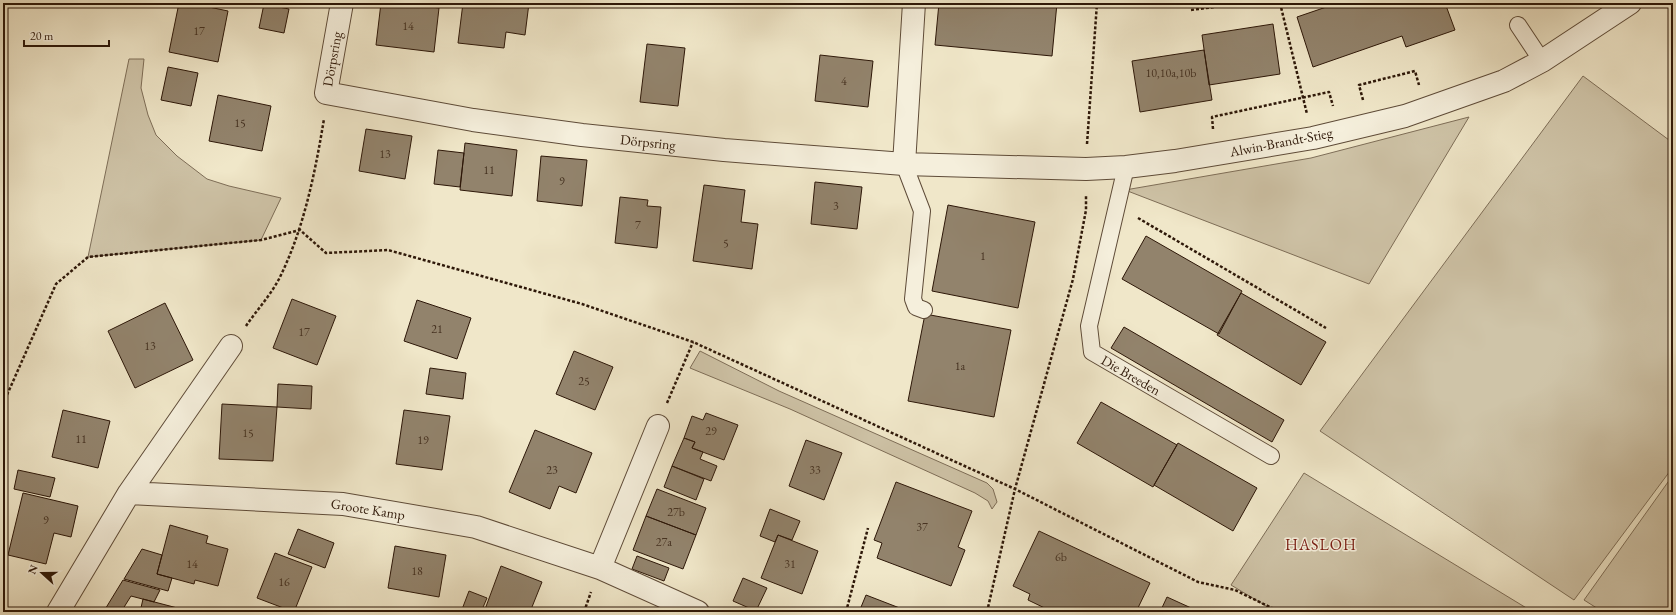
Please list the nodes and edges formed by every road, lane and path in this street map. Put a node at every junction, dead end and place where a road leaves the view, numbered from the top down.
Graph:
1 (342, 3) edge
2 (914, 3) edge
3 (1097, 3) edge
4 (1246, 3) edge
5 (1280, 3) edge
6 (1630, 3) edge
7 (1191, 10) dead end
8 (1518, 25) dead end
9 (1542, 61) junction
10 (1420, 90) dead end
11 (330, 94) junction
12 (1303, 98) junction
13 (1365, 106) dead end
14 (1336, 113) dead end
15 (1206, 130) dead end
16 (1313, 138) junction
17 (904, 164) junction
18 (1126, 167) junction
19 (1086, 169) junction
20 (1117, 206) junction
21 (300, 230) junction
22 (924, 310) dead end
23 (1326, 328) dead end
24 (693, 342) junction
25 (231, 346) joint
26 (3, 404) edge
27 (658, 426) joint
28 (1272, 456) dead end
29 (1015, 489) junction
30 (129, 493) junction
31 (868, 528) dead end
32 (600, 568) junction
33 (58, 612) edge
34 (698, 612) edge
35 (846, 612) edge
36 (987, 612) edge
37 (1280, 612) edge

1 - 11 street, Dörpsring
2 - 17 street
3 - 19 path
4 - 7 path
5 - 12 path
6 - 9 street, Alwin-Brandt-Stieg
8 - 9 lane
9 - 16 street, Alwin-Brandt-Stieg
10 - 13 path
11 - 17 street, Dörpsring
11 - 21 path
12 - 14 path
12 - 15 path
12 - 16 path
16 - 18 street, Alwin-Brandt-Stieg
17 - 19 street, Alwin-Brandt-Stieg
17 - 22 lane
18 - 19 street, Alwin-Brandt-Stieg
18 - 20 lane, Die Breeden
19 - 29 path
20 - 23 path
20 - 28 lane, Die Breeden
21 - 24 path
21 - 25 path
21 - 26 path
24 - 27 path
24 - 29 path
25 - 30 street
27 - 32 street
29 - 36 path
29 - 37 path
30 - 32 street, Groote Kamp
30 - 33 street
31 - 35 path
32 - 34 street, Groote Kamp

